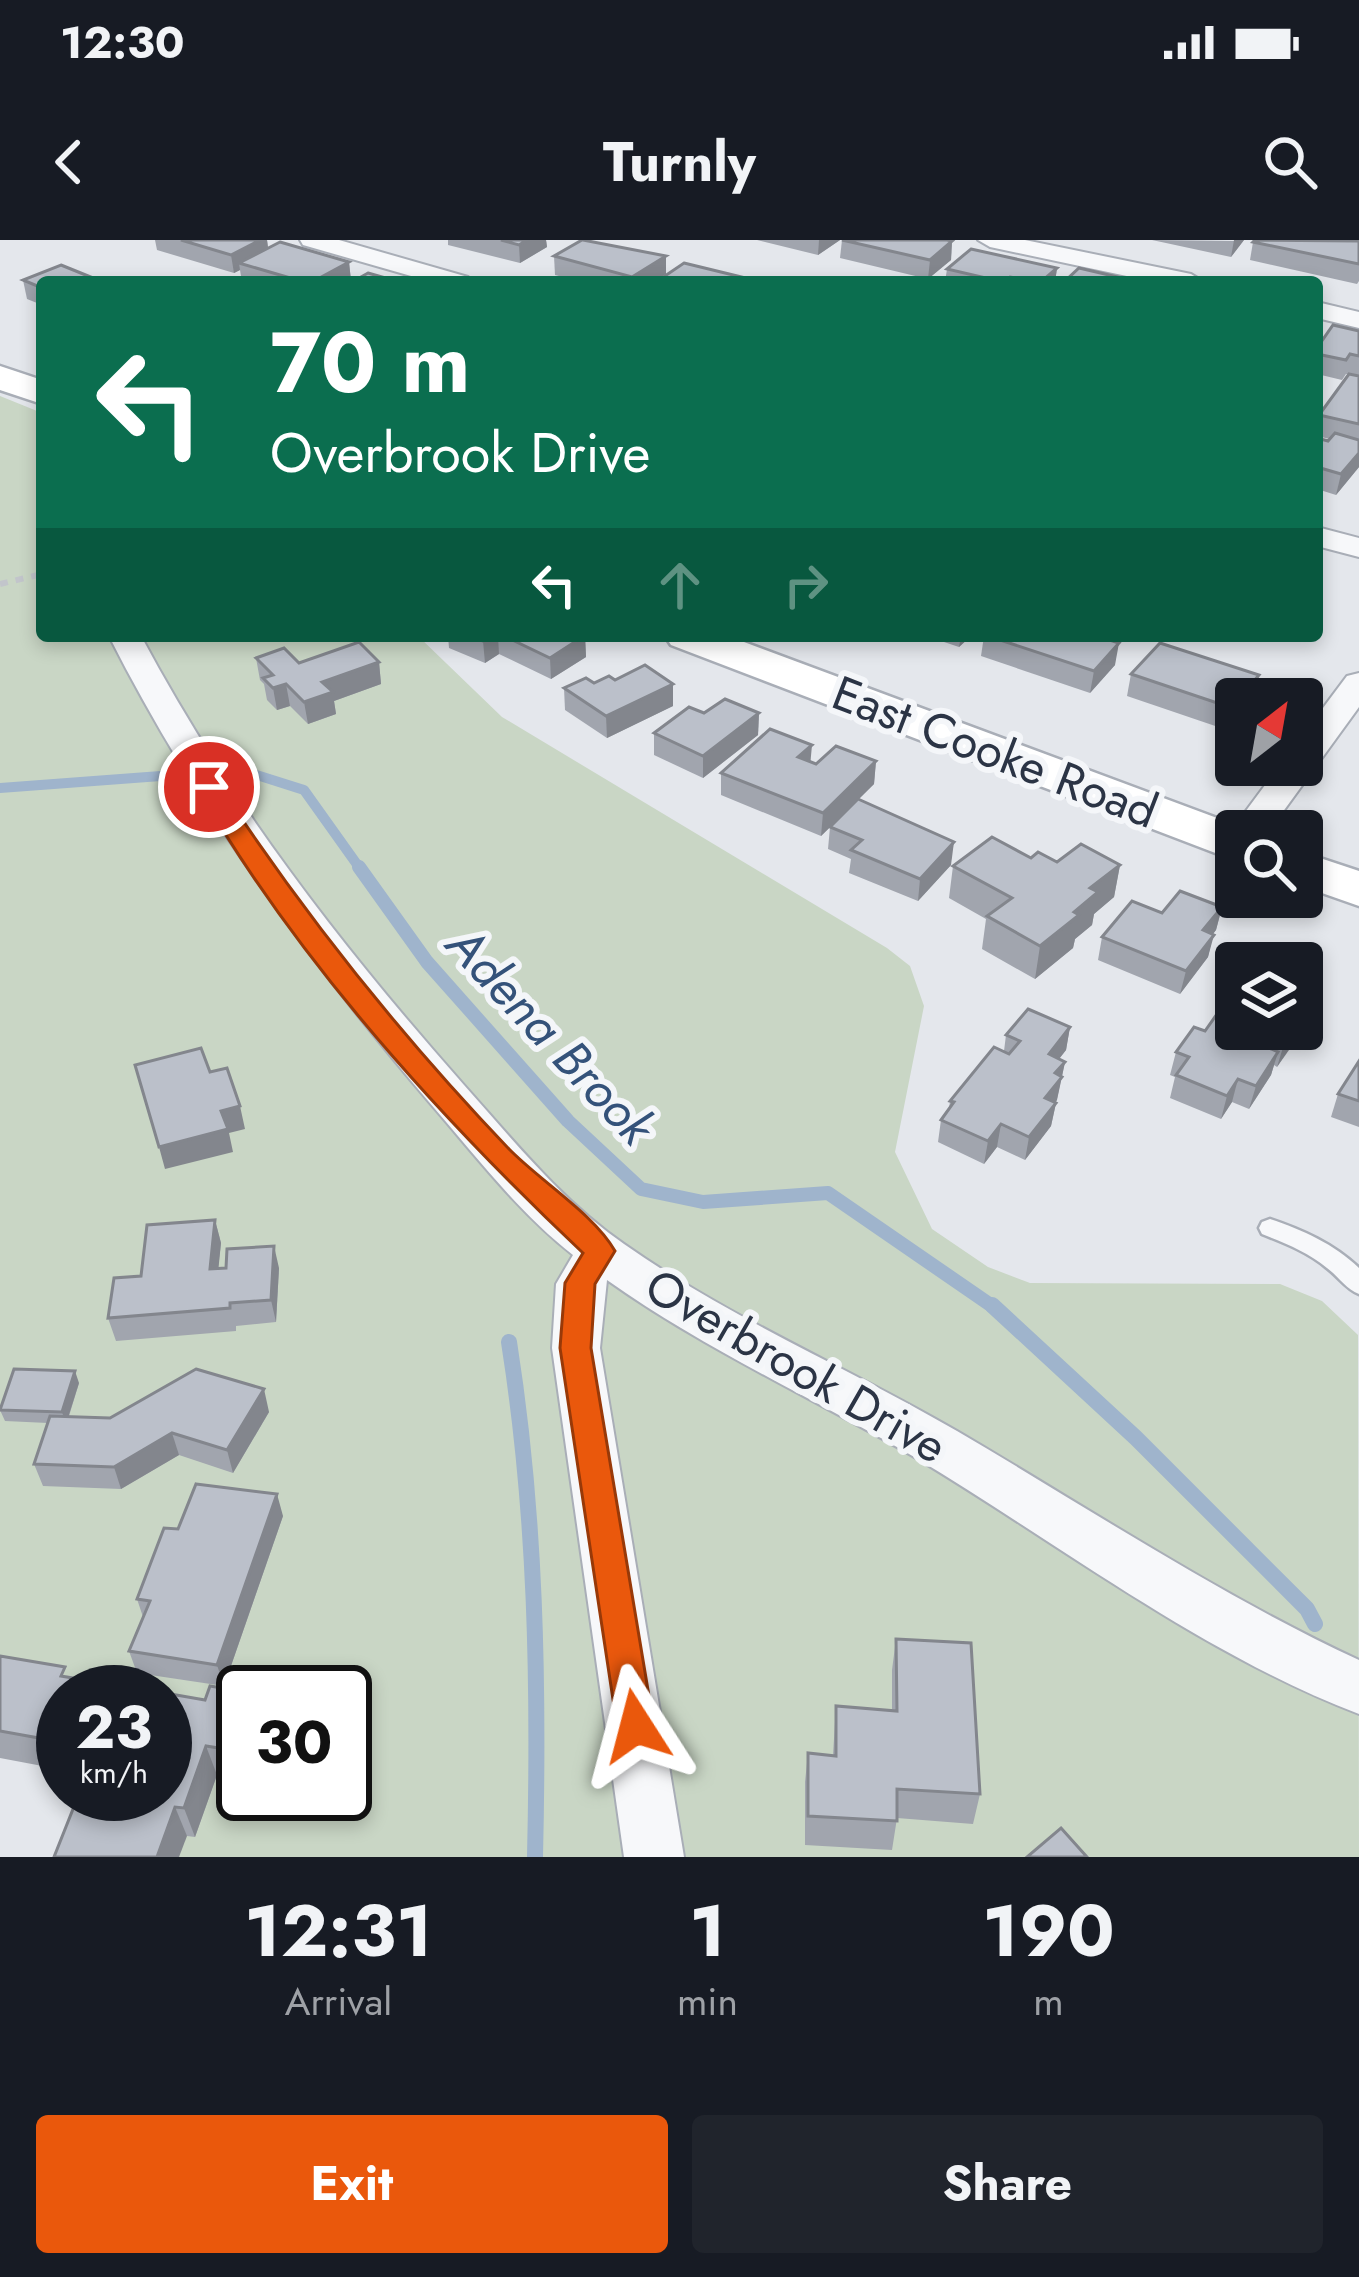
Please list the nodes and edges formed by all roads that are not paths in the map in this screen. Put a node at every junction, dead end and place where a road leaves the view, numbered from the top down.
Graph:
1 (312, 240) edge
2 (991, 240) edge
3 (438, 276) edge
4 (1162, 276) edge
5 (1323, 311) edge
6 (1359, 320) edge
7 (0, 377) edge
8 (36, 391) edge
9 (1323, 538) edge
10 (1359, 548) edge
11 (128, 642) edge
12 (703, 642) edge
13 (1359, 683) edge
14 (1265, 810) edge
15 (1215, 835) edge
16 (1323, 876) edge
17 (1359, 889) edge
18 (1270, 1228) dead end
19 (600, 1251) junction
20 (1359, 1285) edge
21 (1359, 1688) edge
22 (654, 1857) edge

1 - 3 street
2 - 4 street
5 - 6 street
7 - 8 main road
9 - 10 street
11 - 19 street, Overbrook Drive
12 - 15 main road, East Cooke Road
13 - 14 street
16 - 17 main road
18 - 20 lane
19 - 21 street, Overbrook Drive
19 - 22 street

